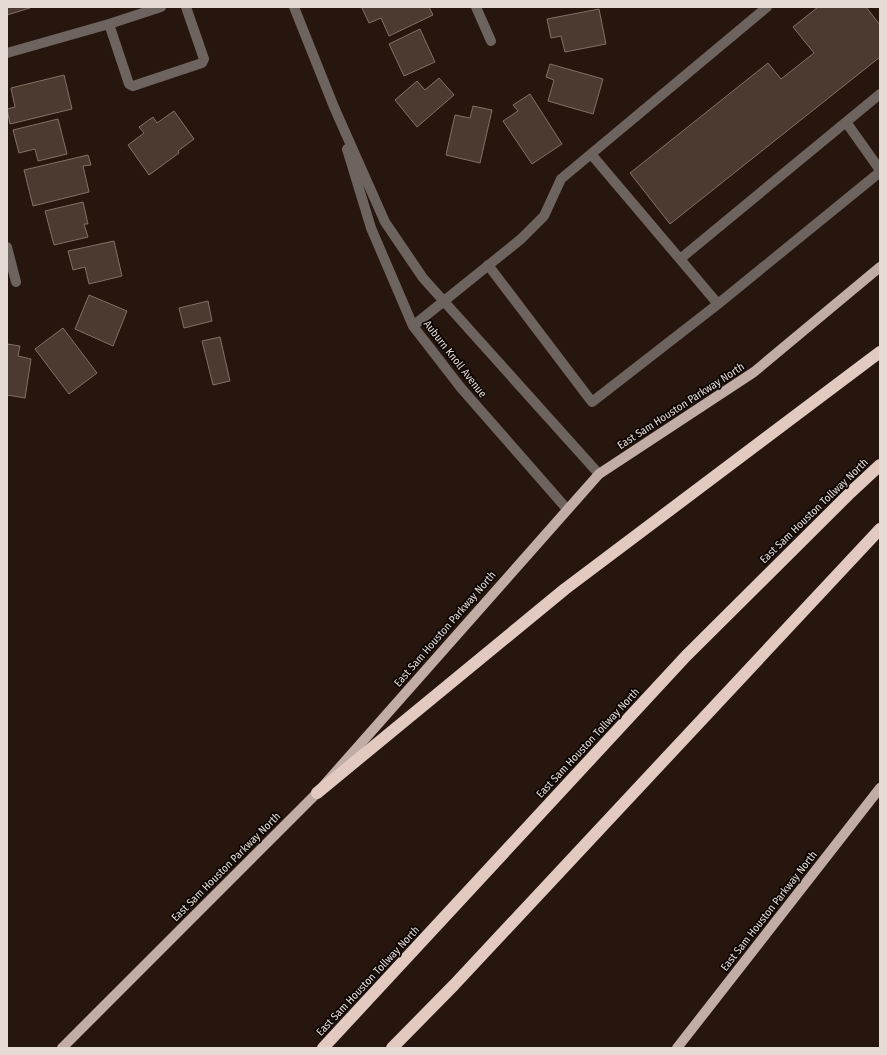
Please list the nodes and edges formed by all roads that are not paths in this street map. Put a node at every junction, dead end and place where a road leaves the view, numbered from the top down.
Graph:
1 (161, 7) edge
2 (186, 7) edge
3 (294, 7) edge
4 (476, 7) edge
5 (767, 7) edge
6 (109, 24) junction
7 (491, 41) dead end
8 (7, 54) edge
9 (880, 94) edge
10 (334, 107) junction
11 (846, 122) junction
12 (591, 154) junction
13 (880, 171) edge
14 (7, 247) edge
15 (680, 259) junction
16 (488, 265) junction
17 (880, 267) edge
18 (16, 282) dead end
19 (445, 301) junction
20 (718, 304) junction
21 (413, 326) junction
22 (880, 352) edge
23 (880, 464) edge
24 (599, 474) junction
25 (567, 509) junction
26 (880, 529) edge
27 (880, 788) edge
28 (317, 793) junction
29 (62, 1048) edge
30 (323, 1048) edge
31 (392, 1048) edge
32 (677, 1048) edge

1 - 6 street
2 - 6 street
3 - 10 street, Auburn Knoll Avenue
4 - 7 street
5 - 12 street
6 - 8 street
9 - 11 street
10 - 19 street, Auburn Knoll Avenue
10 - 21 street, Auburn Knoll Avenue
11 - 13 street
11 - 15 street
12 - 15 street
12 - 16 street
13 - 20 street
14 - 18 street
15 - 20 street
16 - 19 street
16 - 20 street
17 - 24 main road, East Sam Houston Parkway North
19 - 21 street
19 - 24 street, Auburn Knoll Avenue
21 - 25 street, Auburn Knoll Avenue
22 - 28 highway
23 - 30 highway, East Sam Houston Tollway North
24 - 25 main road, East Sam Houston Parkway North
25 - 28 main road, East Sam Houston Parkway North
26 - 31 highway
27 - 32 main road, East Sam Houston Parkway North
28 - 29 main road, East Sam Houston Parkway North

